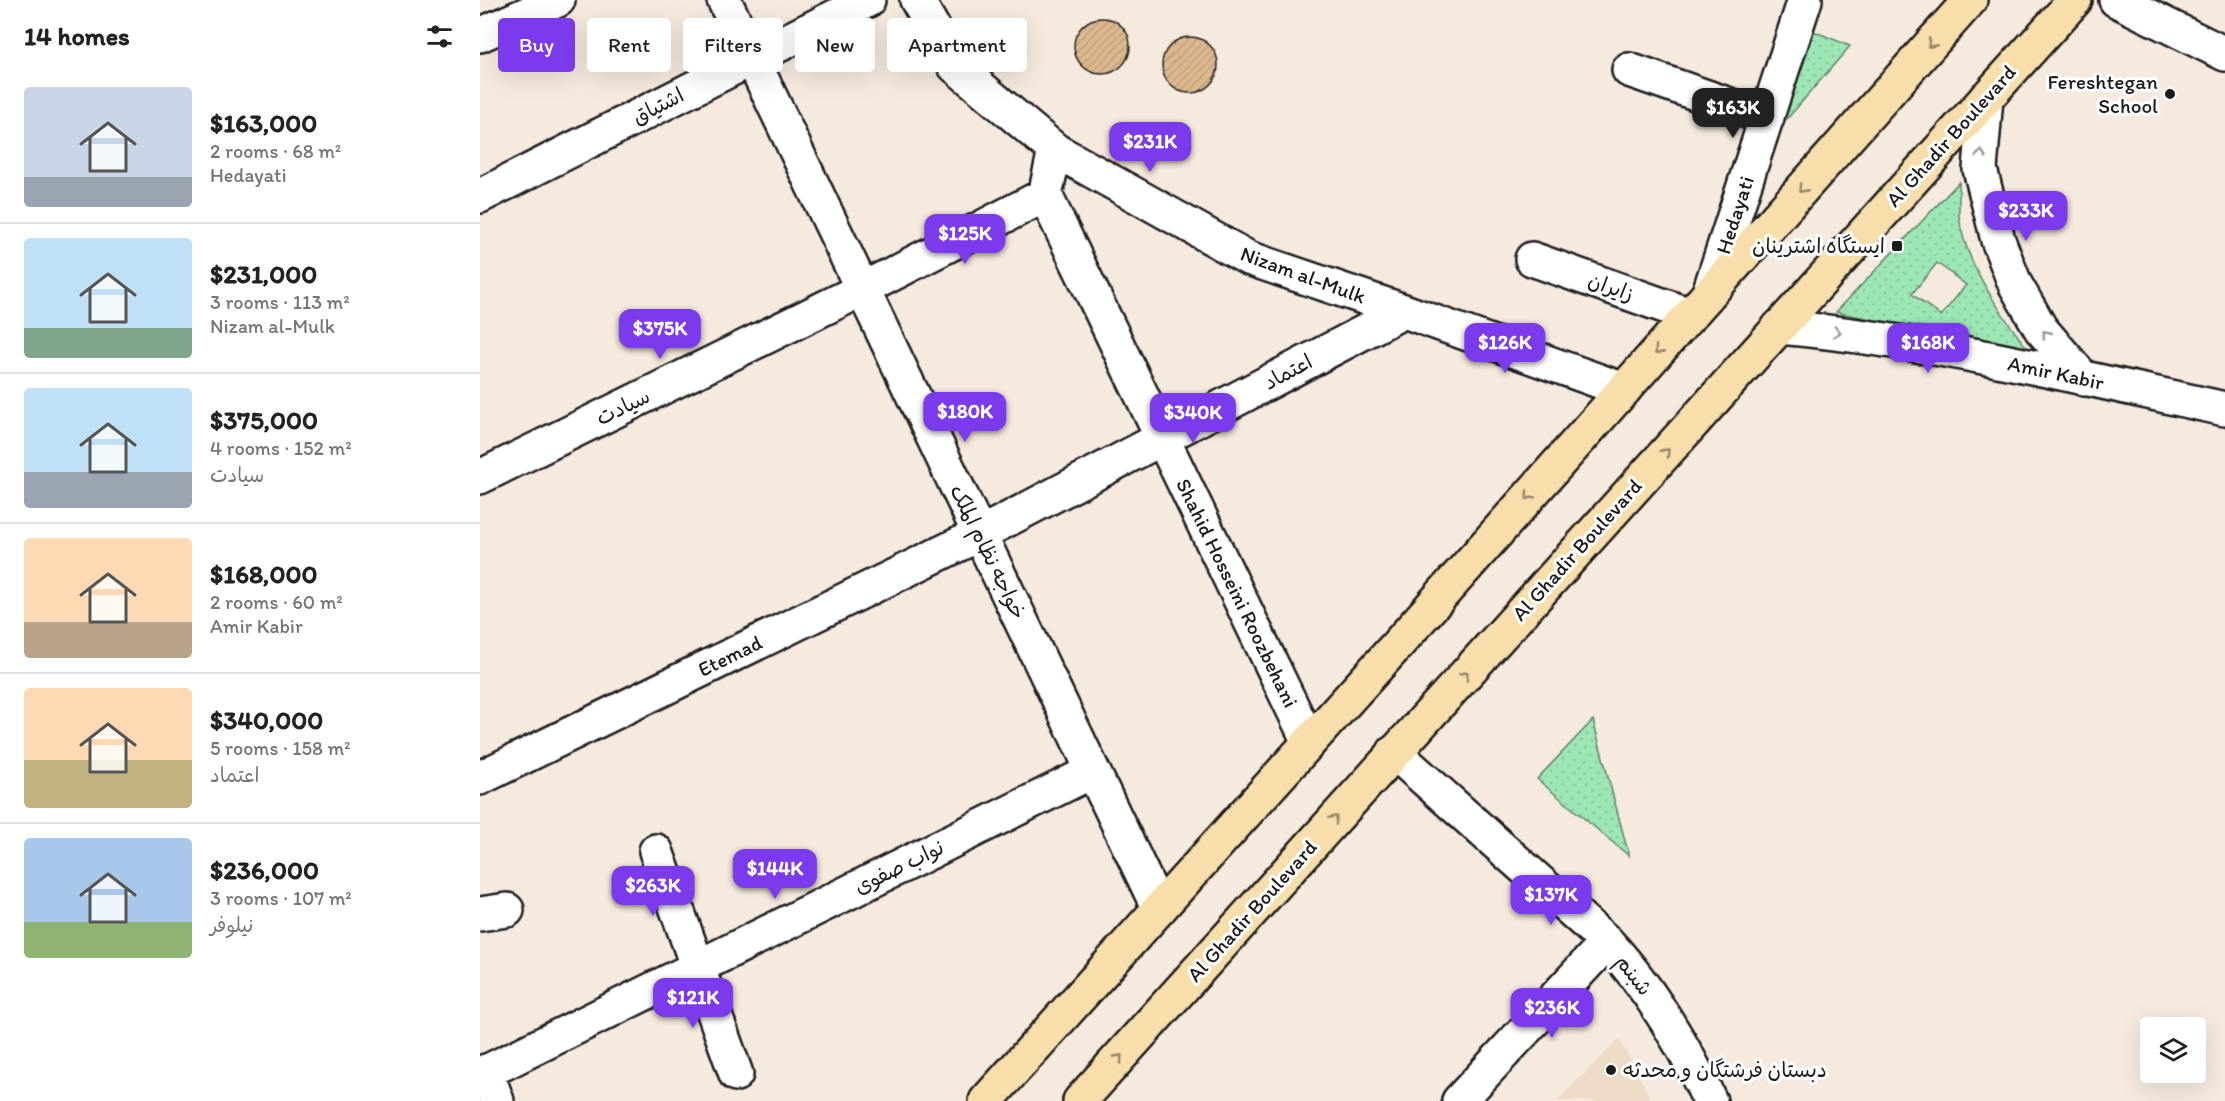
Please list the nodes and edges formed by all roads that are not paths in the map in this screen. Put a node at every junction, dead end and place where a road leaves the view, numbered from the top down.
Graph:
1 (558, 0) edge
2 (724, 0) edge
3 (868, 0) edge
4 (917, 0) edge
5 (1805, 0) edge
6 (1970, 0) edge
7 (2075, 0) edge
8 (2116, 0) edge
9 (733, 18) edge
10 (480, 35) edge
11 (783, 42) edge
12 (2225, 54) edge
13 (1629, 70) dead end
14 (724, 72) edge
15 (759, 72) edge
16 (1986, 98) junction
17 (1767, 118) junction
18 (1055, 150) junction
19 (1045, 195) junction
20 (480, 196) edge
21 (1532, 259) dead end
22 (863, 289) junction
23 (1700, 304) junction
24 (1404, 311) junction
25 (1779, 327) junction
26 (2084, 379) junction
27 (1624, 390) junction
28 (2225, 409) edge
29 (1162, 439) junction
30 (480, 477) edge
31 (980, 534) junction
32 (1309, 742) junction
33 (1394, 752) junction
34 (1093, 771) junction
35 (480, 778) edge
36 (656, 851) dead end
37 (1159, 909) junction
38 (1607, 942) junction
39 (698, 967) junction
40 (736, 1074) dead end
41 (488, 1082) edge
42 (986, 1101) edge
43 (1080, 1101) edge
44 (1459, 1101) edge
45 (1710, 1101) edge

1 - 10 street
2 - 9 street, خواجه نظام الملک
3 - 11 street, اشتیاق
4 - 18 street, Nizam al-Mulk
5 - 17 street, Hedayati
6 -> 23 main road
7 - 16 main road, Al Ghadir Boulevard
8 - 12 street
13 - 17 street
14 - 20 street, اشتیاق
15 - 22 street, خواجه نظام الملک
16 - 25 main road, Al Ghadir Boulevard
26 -> 16 street
17 - 23 street, Hedayati
18 - 19 street
18 - 24 street, Nizam al-Mulk
19 - 22 street, سیادت
19 - 29 street, Shahid Hosseini Roozbehani
21 - 23 street, زایران
22 - 30 street, سیادت
22 - 31 street, خواجه نظام الملک
23 -> 27 main road
24 - 27 street, Nizam al-Mulk
24 - 29 street, اعتماد
25 -> 26 street, Amir Kabir
33 -> 25 main road, Al Ghadir Boulevard
26 - 28 street, Amir Kabir
27 -> 32 main road
29 - 31 street, اعتماد
29 - 32 street, Shahid Hosseini Roozbehani
31 - 34 street, خواجه نظام الملک
31 - 35 street, Etemad
32 - 37 main road
33 - 38 street, شبنم
43 -> 33 main road, Al Ghadir Boulevard
34 - 37 street, خواجه نظام الملک
34 - 39 street, نواب صفوی
36 - 39 street
37 - 42 main road
38 - 44 street
38 - 45 street, شبنم
39 - 40 street
39 - 41 street, نواب صفوی

